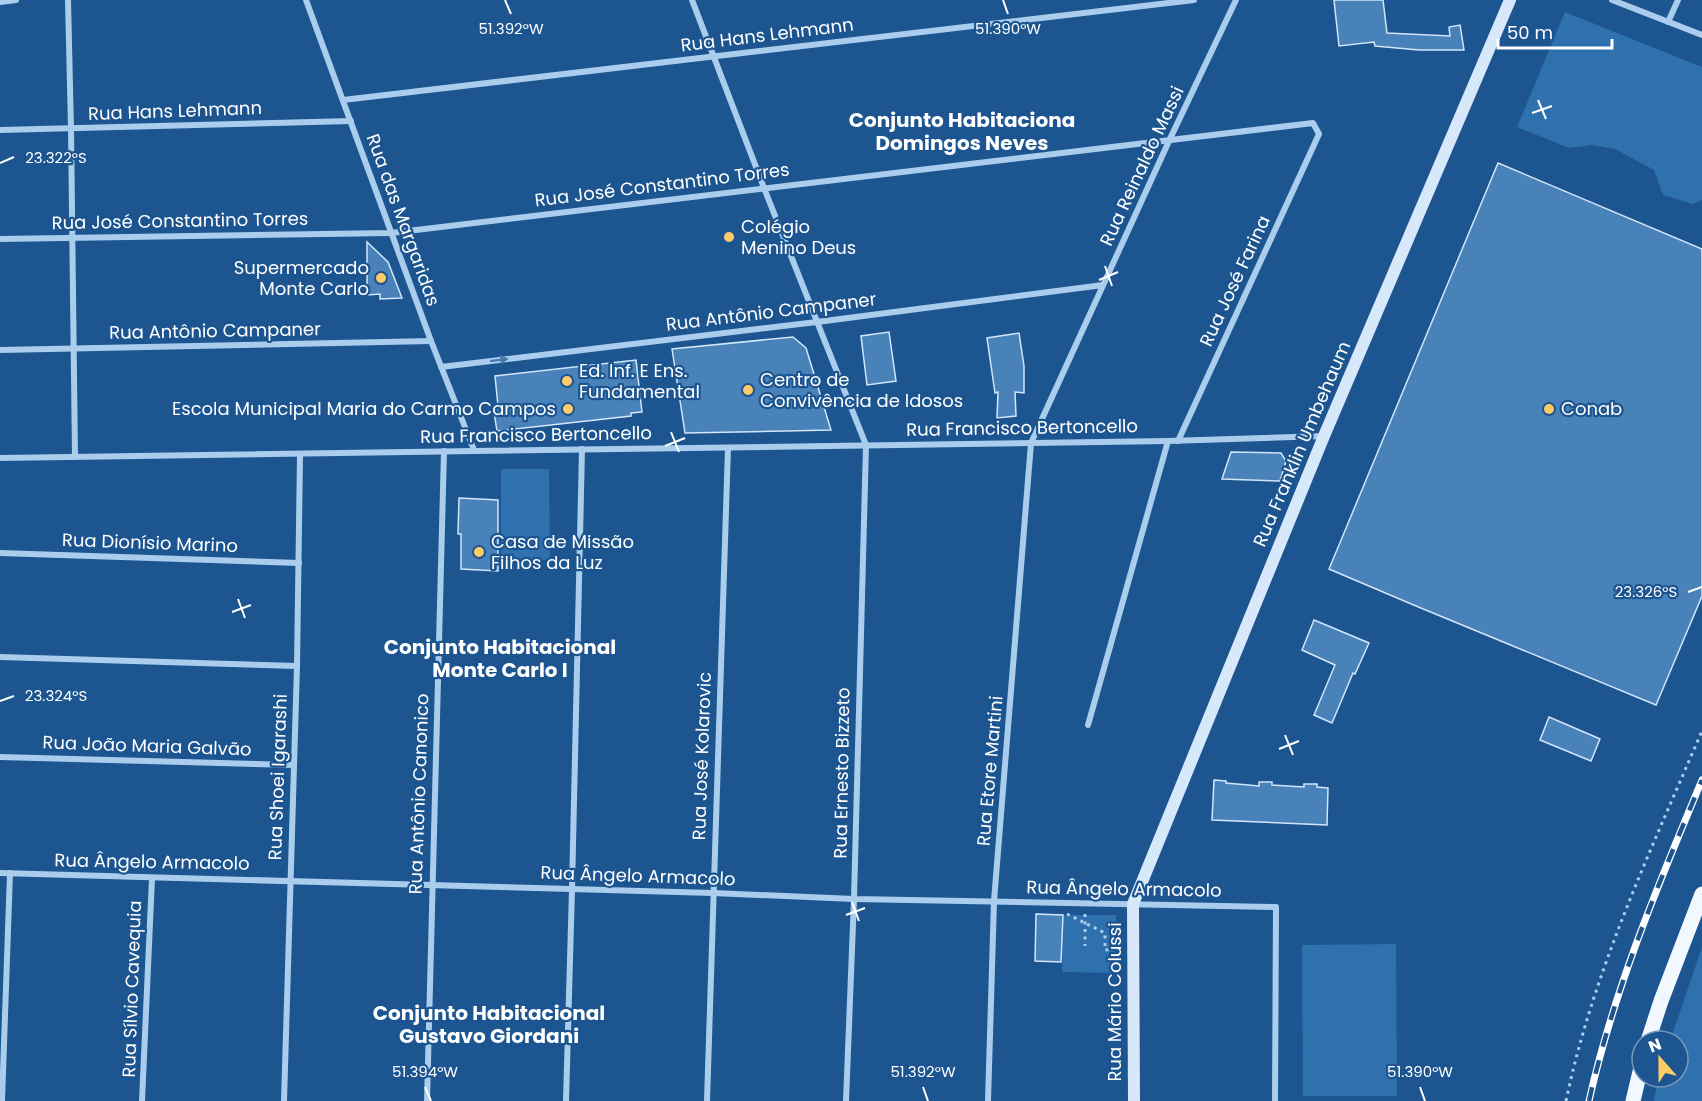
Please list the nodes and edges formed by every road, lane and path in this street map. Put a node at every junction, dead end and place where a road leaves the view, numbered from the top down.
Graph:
1 (16, 0) edge
2 (68, 0) edge
3 (306, 0) edge
4 (692, 0) edge
5 (1194, 0) edge
6 (1236, 0) edge
7 (1510, 0) edge
8 (1612, 0) edge
9 (1678, 0) edge
10 (0, 2) edge
11 (1668, 22) junction
12 (1702, 35) edge
13 (714, 56) junction
14 (343, 99) junction
15 (351, 121) junction
16 (71, 129) junction
17 (0, 130) edge
18 (1320, 134) joint
19 (1169, 141) junction
20 (764, 188) junction
21 (391, 233) junction
22 (72, 238) junction
23 (0, 239) edge
24 (1103, 285) junction
25 (817, 322) junction
26 (431, 341) junction
27 (74, 349) junction
28 (0, 350) edge
29 (441, 367) junction
30 (1324, 436) junction
31 (1168, 441) junction
32 (1178, 441) junction
33 (1031, 443) junction
34 (866, 446) junction
35 (728, 448) junction
36 (474, 450) junction
37 (582, 450) junction
38 (444, 451) junction
39 (300, 455) junction
40 (75, 457) junction
41 (0, 458) edge
42 (0, 553) edge
43 (299, 563) junction
44 (0, 657) edge
45 (297, 666) junction
46 (1088, 725) dead end
47 (1702, 731) edge
48 (0, 757) edge
49 (293, 765) junction
50 (0, 873) edge
51 (10, 873) junction
52 (152, 878) junction
53 (291, 880) junction
54 (432, 885) junction
55 (572, 889) junction
56 (713, 893) junction
57 (1702, 894) edge
58 (854, 898) junction
59 (994, 901) junction
60 (1133, 904) junction
61 (1065, 914) dead end
62 (1085, 914) dead end
63 (1085, 923) junction
64 (1085, 946) dead end
65 (1120, 949) dead end
66 (1652, 1029) edge
67 (2, 1101) edge
68 (142, 1101) edge
69 (284, 1101) edge
70 (427, 1101) edge
71 (566, 1101) edge
72 (707, 1101) edge
73 (846, 1101) edge
74 (988, 1101) edge
75 (1134, 1101) edge
76 (1275, 1101) edge
77 (1566, 1101) edge

1 - 10 street
2 - 16 street
3 - 14 street, Rua das Margaridas
4 - 13 street
5 - 13 street, Rua Hans Lehmann
6 - 19 street, Rua Reinaldo Massi
7 - 30 street, Rua Franklin Umbehaum
8 - 11 street
9 - 11 street
11 - 12 street
13 - 14 street, Rua Hans Lehmann
13 - 20 street
14 - 15 street, Rua das Margaridas
15 - 16 street, Rua Hans Lehmann
15 - 21 street, Rua das Margaridas
16 - 17 street, Rua Hans Lehmann
16 - 22 street
18 - 19 street, Rua José Constantino Torres
18 - 32 street, Rua José Farina
19 - 20 street, Rua José Constantino Torres
19 - 24 street, Rua Reinaldo Massi
20 - 21 street, Rua José Constantino Torres
20 - 25 street
21 - 22 street, Rua José Constantino Torres
21 - 26 street, Rua das Margaridas
22 - 23 street, Rua José Constantino Torres
22 - 27 street
24 - 25 street, Rua Antônio Campaner
24 - 33 street, Rua Reinaldo Massi
29 -> 25 street, Rua Antônio Campaner
25 - 34 street
26 - 27 street, Rua Antônio Campaner
26 - 29 street, Rua das Margaridas
27 - 28 street, Rua Antônio Campaner
27 - 40 street
29 - 36 street, Rua das Margaridas
30 - 32 street, Rua Francisco Bertoncello
30 - 60 street, Rua Franklin Umbehaum
31 - 32 street, Rua Francisco Bertoncello
31 - 33 street, Rua Francisco Bertoncello
31 - 46 street
33 - 34 street, Rua Francisco Bertoncello
33 - 59 street, Rua Etore Martini
34 - 35 street, Rua Francisco Bertoncello
34 - 58 street, Rua Ernesto Bizzeto
35 - 37 street, Rua Francisco Bertoncello
35 - 56 street, Rua José Kolarovic
36 - 37 street, Rua Francisco Bertoncello
36 - 38 street, Rua Francisco Bertoncello
37 - 55 street
38 - 39 street, Rua Francisco Bertoncello
38 - 54 street, Rua Antônio Canonico
39 - 40 street, Rua Francisco Bertoncello
39 - 43 street, Rua Shoei Igarashi
40 - 41 street, Rua Francisco Bertoncello
42 - 43 street, Rua Dionísio Marino
43 - 45 street, Rua Shoei Igarashi
44 - 45 street
45 - 49 street, Rua Shoei Igarashi
47 - 77 path
48 - 49 street, Rua João Maria Galvão
49 - 53 street, Rua Shoei Igarashi
50 - 51 street, Rua Ângelo Armacolo
51 - 52 street, Rua Ângelo Armacolo
51 - 67 street
52 - 53 street, Rua Ângelo Armacolo
52 - 68 street, Rua Sílvio Cavequia
53 - 54 street, Rua Ângelo Armacolo
53 - 69 street, Rua Shoei Igarashi
54 - 55 street, Rua Ângelo Armacolo
54 - 70 street, Rua Antônio Canonico
55 - 56 street, Rua Ângelo Armacolo
55 - 71 street
56 - 58 street, Rua Ângelo Armacolo
56 - 72 street, Rua José Kolarovic
57 - 66 main road
58 - 59 street, Rua Ângelo Armacolo
58 - 73 street, Rua Ernesto Bizzeto
59 - 60 street, Rua Ângelo Armacolo
59 - 74 street, Rua Etore Martini
60 - 75 street, Rua Mário Colussi
60 - 76 street, Rua Ângelo Armacolo
61 - 63 path
62 - 63 path
63 - 64 path
63 - 65 path

